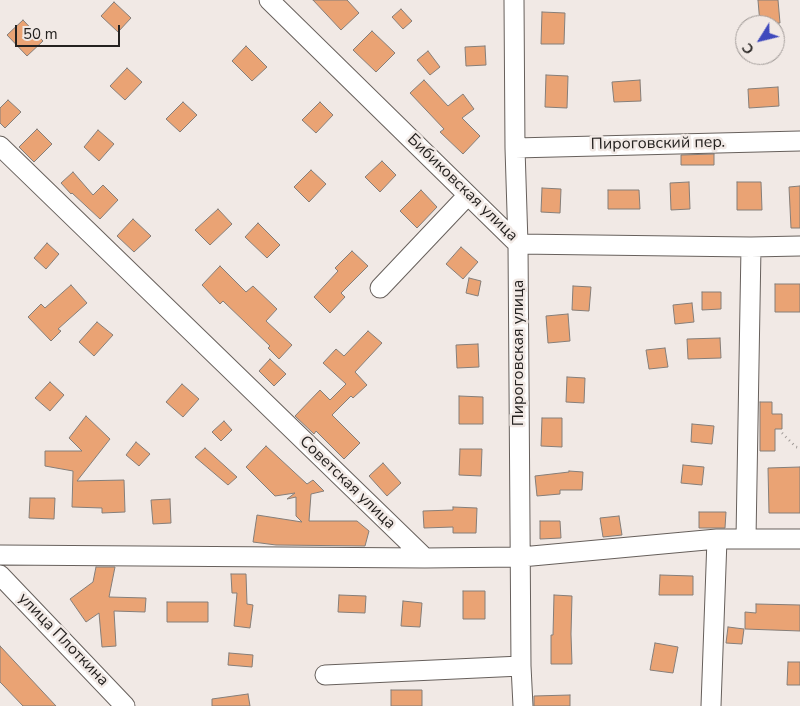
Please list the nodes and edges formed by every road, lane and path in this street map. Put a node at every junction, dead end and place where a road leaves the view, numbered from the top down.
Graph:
1 (269, 0) edge
2 (514, 0) edge
3 (800, 141) edge
4 (0, 146) edge
5 (515, 148) junction
6 (468, 194) junction
7 (518, 244) junction
8 (800, 246) edge
9 (751, 247) junction
10 (380, 288) dead end
11 (782, 433) dead end
12 (800, 448) edge
13 (746, 538) junction
14 (717, 539) junction
15 (800, 539) edge
16 (0, 555) edge
17 (521, 557) junction
18 (425, 558) junction
19 (0, 575) edge
20 (521, 666) junction
21 (325, 675) dead end
22 (125, 706) edge
23 (523, 706) edge
24 (711, 706) edge

1 - 6 street, Бибиковская улица
2 - 5 street, Пироговская улица
3 - 5 street, Пироговский пер.
4 - 18 street, Советская улица
5 - 7 street, Пироговская улица
6 - 7 street, Бибиковская улица
6 - 10 street
7 - 9 street, Бибиковская улица
7 - 17 street, Пироговская улица
8 - 9 street, Бибиковская улица
9 - 13 street
11 - 12 path
13 - 14 street
13 - 15 street
14 - 17 street
14 - 24 street
16 - 18 street
17 - 18 street
17 - 20 street, Пироговская улица
19 - 22 street, улица Плоткина
20 - 21 street
20 - 23 street, Пироговская улица

